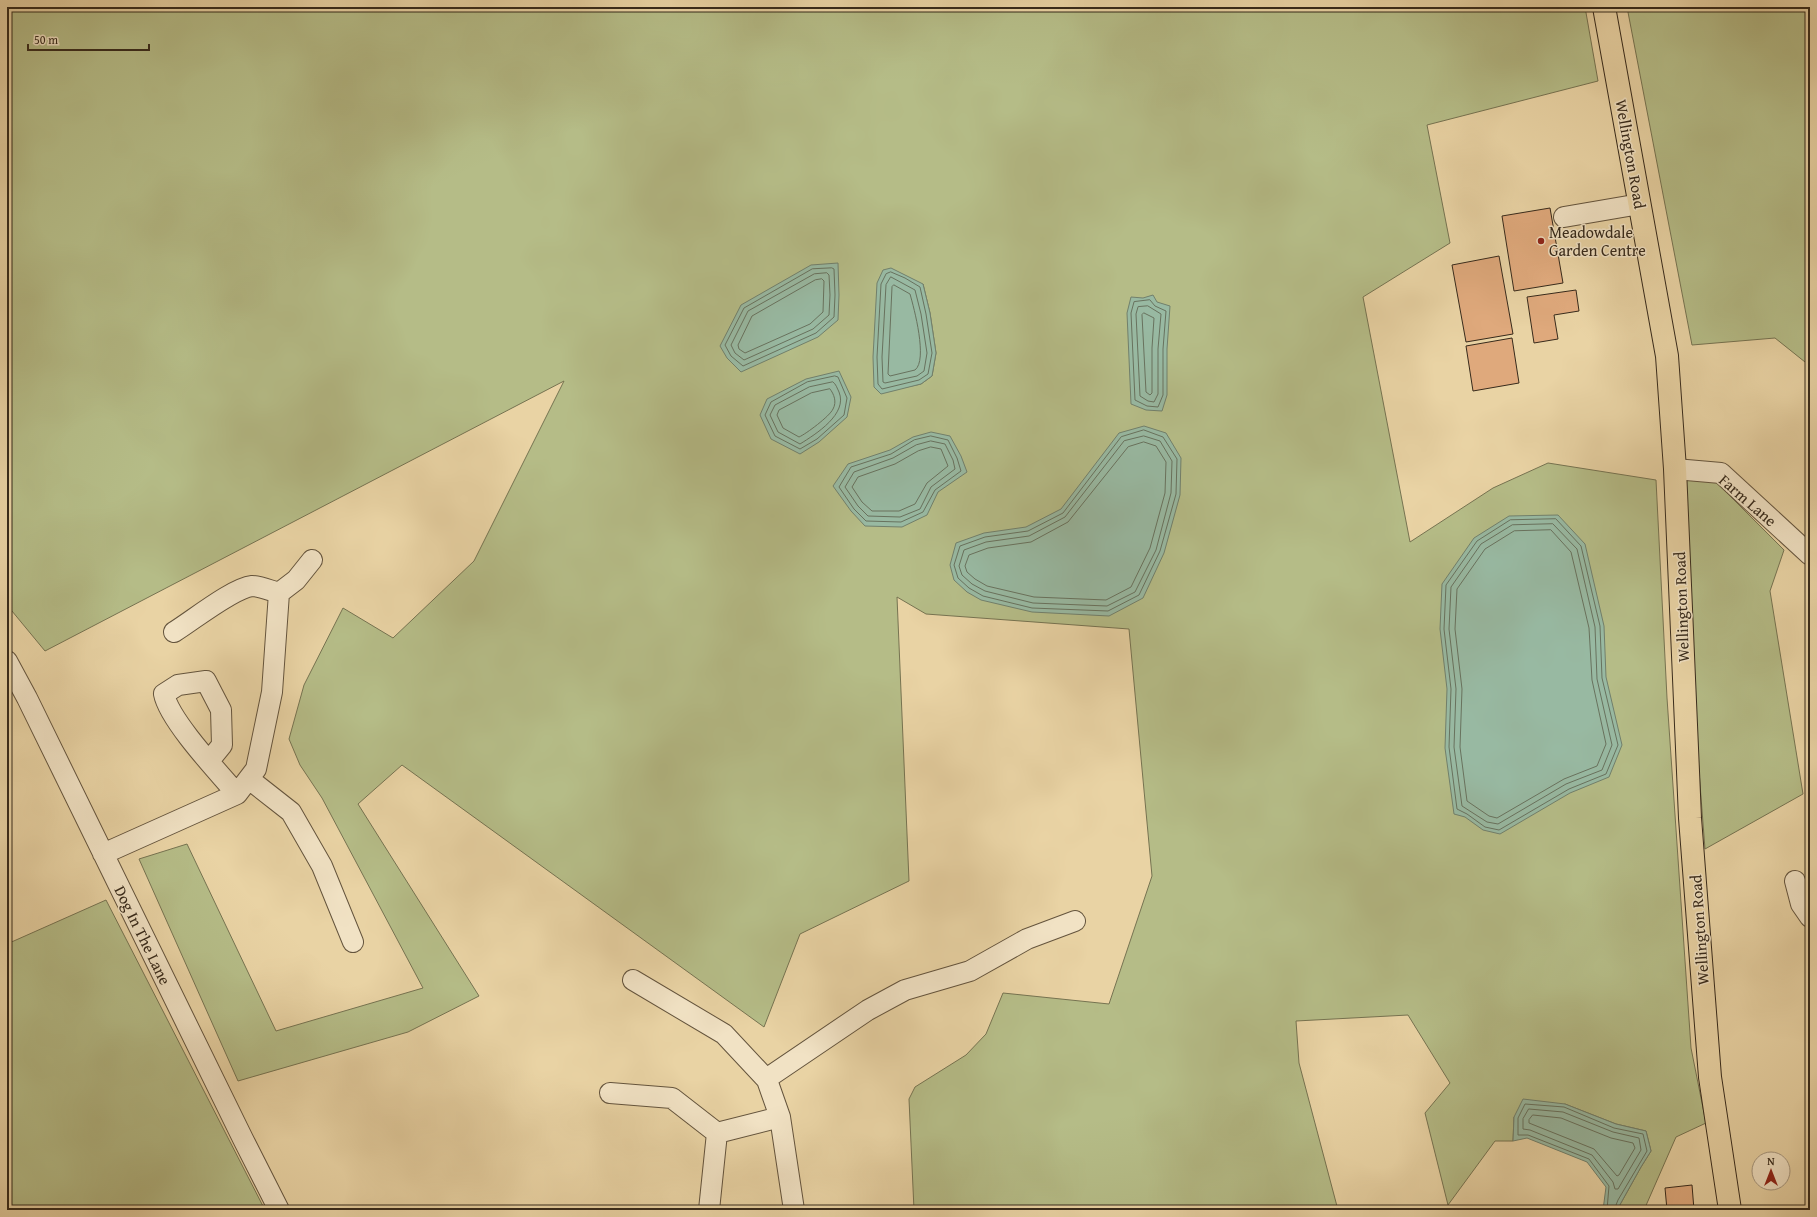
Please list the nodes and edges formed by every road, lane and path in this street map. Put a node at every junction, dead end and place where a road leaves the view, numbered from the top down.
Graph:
1 (1604, 7) edge
2 (1640, 204) junction
3 (1564, 217) dead end
4 (1675, 469) junction
5 (1810, 555) edge
6 (312, 560) dead end
7 (279, 594) junction
8 (174, 632) dead end
9 (7, 661) edge
10 (209, 760) dead end
11 (243, 787) junction
12 (104, 854) junction
13 (1795, 880) dead end
14 (1810, 917) edge
15 (1075, 921) dead end
16 (353, 942) dead end
17 (633, 980) dead end
18 (766, 1079) junction
19 (610, 1093) dead end
20 (780, 1117) junction
21 (717, 1133) junction
22 (279, 1210) edge
23 (709, 1210) edge
24 (794, 1210) edge
25 (1730, 1210) edge

1 - 2 main road, Wellington Road
2 - 3 street
2 - 4 main road, Wellington Road
4 - 5 street, Farm Lane
4 - 25 main road, Wellington Road
6 - 7 street
7 - 8 street
7 - 11 street
9 - 12 street, Dog In The Lane
10 - 11 street
11 - 12 street
11 - 16 street
12 - 22 street, Dog In The Lane
13 - 14 street
15 - 18 street
17 - 18 street
18 - 20 street
19 - 21 street
20 - 21 street
20 - 24 street
21 - 23 street

